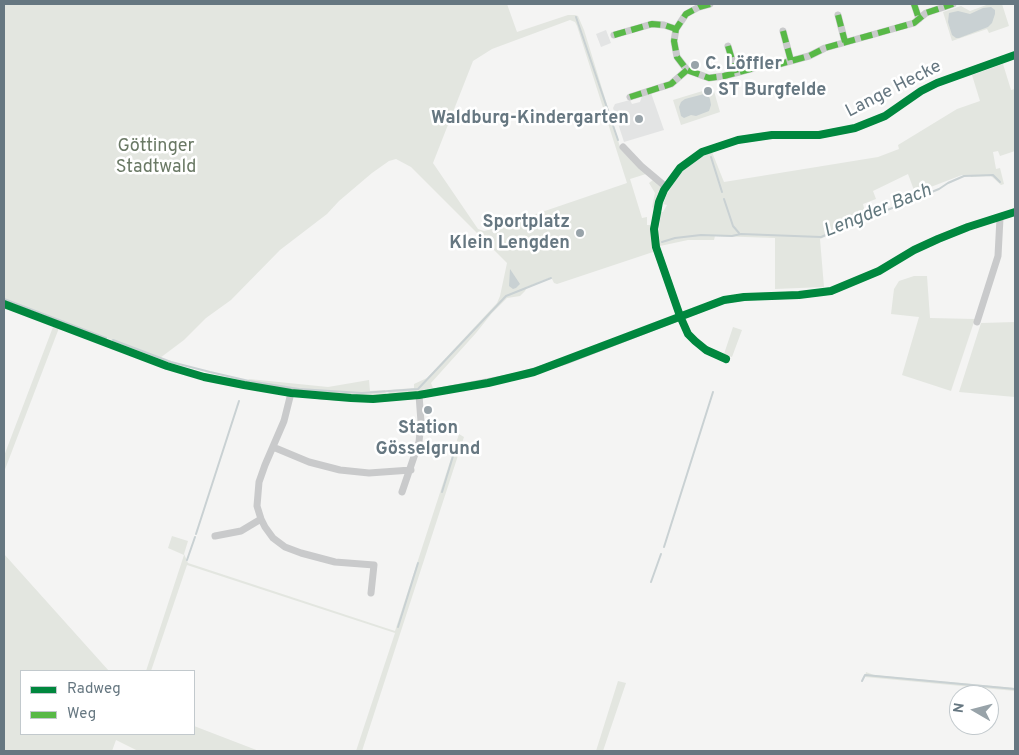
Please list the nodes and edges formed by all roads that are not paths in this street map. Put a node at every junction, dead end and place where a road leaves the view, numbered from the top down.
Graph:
1 (710, 4) edge
2 (914, 4) edge
3 (953, 4) edge
4 (838, 15) dead end
5 (919, 19) junction
6 (676, 29) junction
7 (783, 31) dead end
8 (614, 35) dead end
9 (845, 42) junction
10 (728, 46) dead end
11 (1015, 55) edge
12 (791, 61) junction
13 (687, 70) junction
14 (736, 73) junction
15 (630, 98) dead end
16 (623, 147) dead end
17 (666, 187) junction
18 (1015, 212) edge
19 (1000, 218) junction
20 (680, 316) junction
21 (977, 322) dead end
22 (726, 359) dead end
23 (244, 386) dead end
24 (291, 393) junction
25 (420, 395) junction
26 (273, 447) junction
27 (411, 470) junction
28 (402, 492) dead end
29 (261, 519) junction
30 (215, 536) dead end
31 (371, 593) dead end

1 - 6 street
2 - 5 street
3 - 5 street
4 - 9 street
5 - 9 street
6 - 8 street
6 - 13 street
7 - 12 street
9 - 12 street
10 - 14 street
11 - 17 street, Lange Hecke
12 - 14 street
13 - 14 street
13 - 15 street
16 - 17 street
17 - 20 street, Lange Hecke
18 - 19 street
19 - 20 street
19 - 21 street
20 - 22 street, Lange Hecke
20 - 25 street
23 - 24 street
24 - 25 street
24 - 26 street
25 - 27 street
26 - 27 street
26 - 29 street
27 - 28 street
29 - 30 street
29 - 31 street

